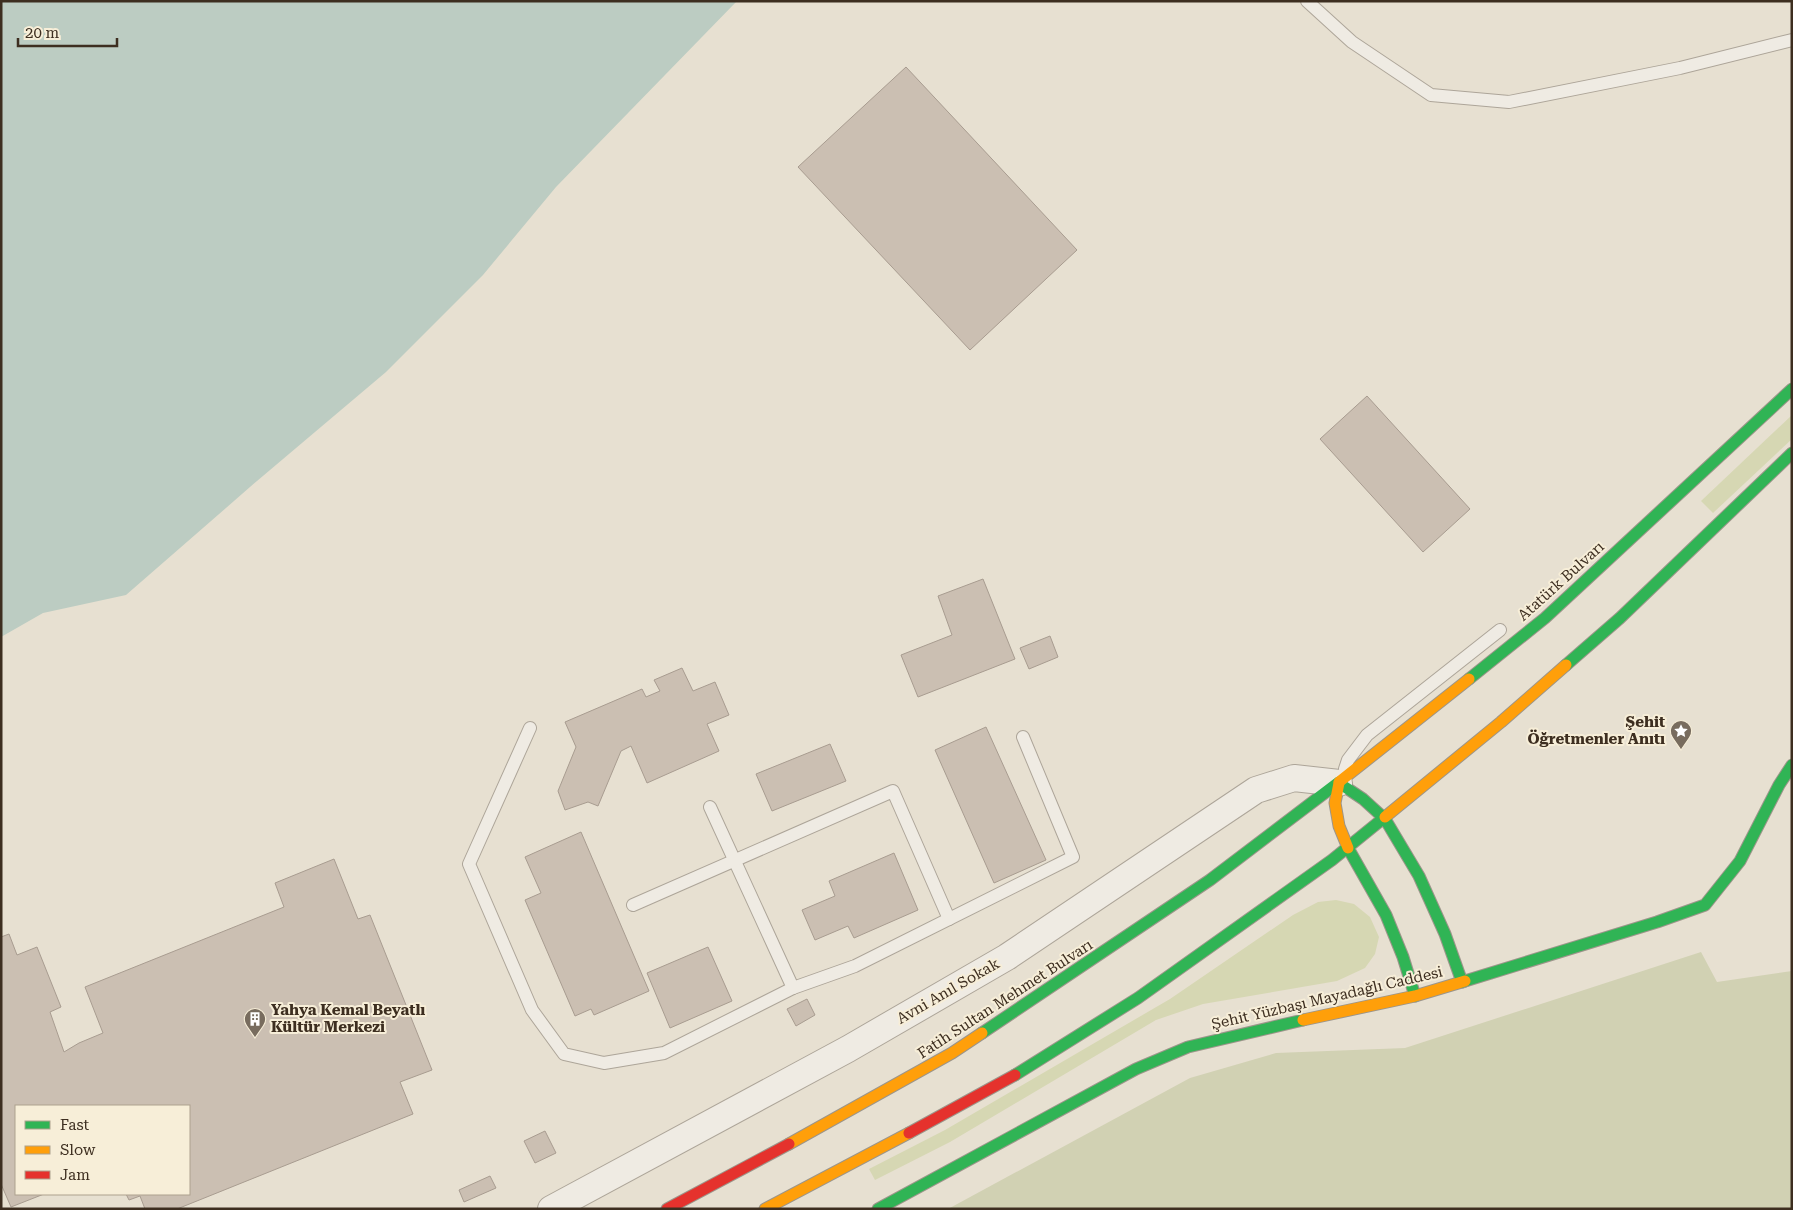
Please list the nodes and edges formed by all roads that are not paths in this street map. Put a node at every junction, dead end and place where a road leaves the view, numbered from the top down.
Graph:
1 (1307, 1) edge
2 (1792, 40) edge
3 (1792, 389) edge
4 (1792, 453) edge
5 (1500, 630) dead end
6 (530, 728) dead end
7 (1023, 737) dead end
8 (1792, 765) edge
9 (1339, 783) junction
10 (710, 807) dead end
11 (1385, 819) junction
12 (1348, 848) junction
13 (734, 861) junction
14 (633, 905) dead end
15 (949, 919) junction
16 (1462, 982) junction
17 (793, 988) junction
18 (1415, 996) junction
19 (550, 1209) edge
20 (668, 1209) edge
21 (765, 1209) edge
22 (878, 1209) edge

1 - 2 lane
3 - 9 main road, Atatürk Bulvarı
4 - 11 main road
5 - 9 lane
6 - 17 lane
7 - 15 lane
8 - 16 main road, Şehit Yüzbaşı Mayadağlı Caddesi
9 - 11 main road
9 - 12 main road
9 - 19 street, Avni Anıl Sokak
9 - 20 main road, Fatih Sultan Mehmet Bulvarı
10 - 13 lane
11 - 12 main road
11 - 16 main road
12 - 18 main road
12 - 21 main road
13 - 14 lane
13 - 15 lane
13 - 17 lane
15 - 17 lane
16 - 18 main road, Şehit Yüzbaşı Mayadağlı Caddesi
18 - 22 main road, Şehit Yüzbaşı Mayadağlı Caddesi

